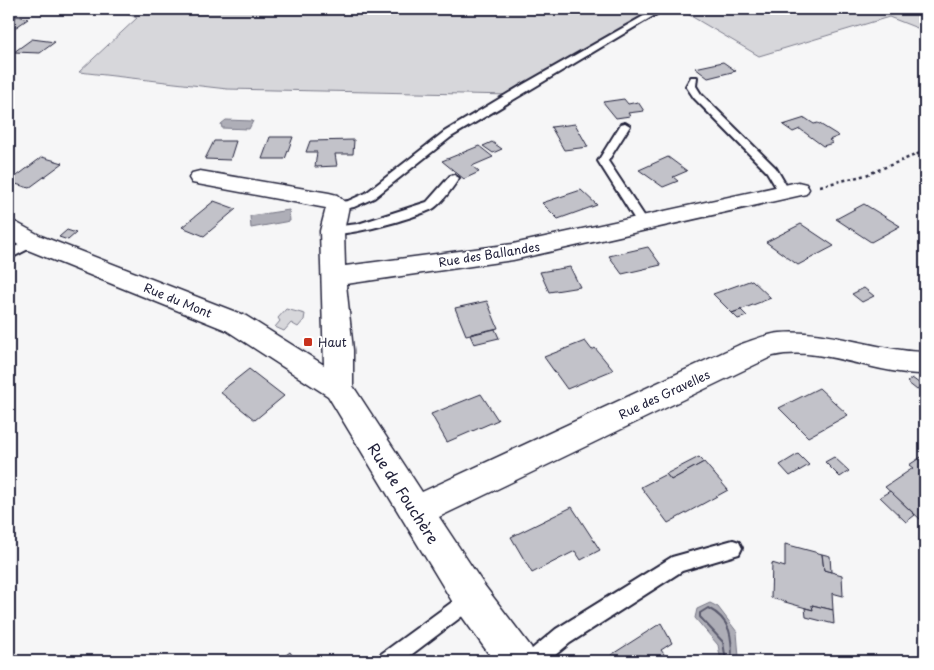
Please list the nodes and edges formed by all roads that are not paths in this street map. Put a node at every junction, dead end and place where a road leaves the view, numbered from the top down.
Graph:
1 (661, 9) edge
2 (694, 79) dead end
3 (625, 126) dead end
4 (200, 178) dead end
5 (454, 178) dead end
6 (791, 190) joint
7 (338, 206) junction
8 (643, 223) junction
9 (9, 228) edge
10 (332, 231) junction
11 (32, 242) junction
12 (9, 255) edge
13 (333, 277) junction
14 (923, 366) edge
15 (338, 388) junction
16 (416, 511) junction
17 (733, 548) dead end
18 (471, 598) junction
19 (388, 661) edge
20 (517, 661) edge
21 (533, 661) edge

1 - 7 lane
2 - 6 lane
3 - 8 lane
4 - 7 street
5 - 10 lane
6 - 8 street, Rue des Ballandes
7 - 10 street
8 - 13 street, Rue des Ballandes
9 - 11 street, Rue du Mont
10 - 13 street
11 - 12 lane
11 - 15 street, Rue du Mont
13 - 15 street
14 - 16 street, Rue des Gravelles
15 - 16 street, Rue de Fouchère
16 - 18 street, Rue de Fouchère
17 - 21 lane
18 - 19 lane
18 - 20 street, Rue de Fouchère

